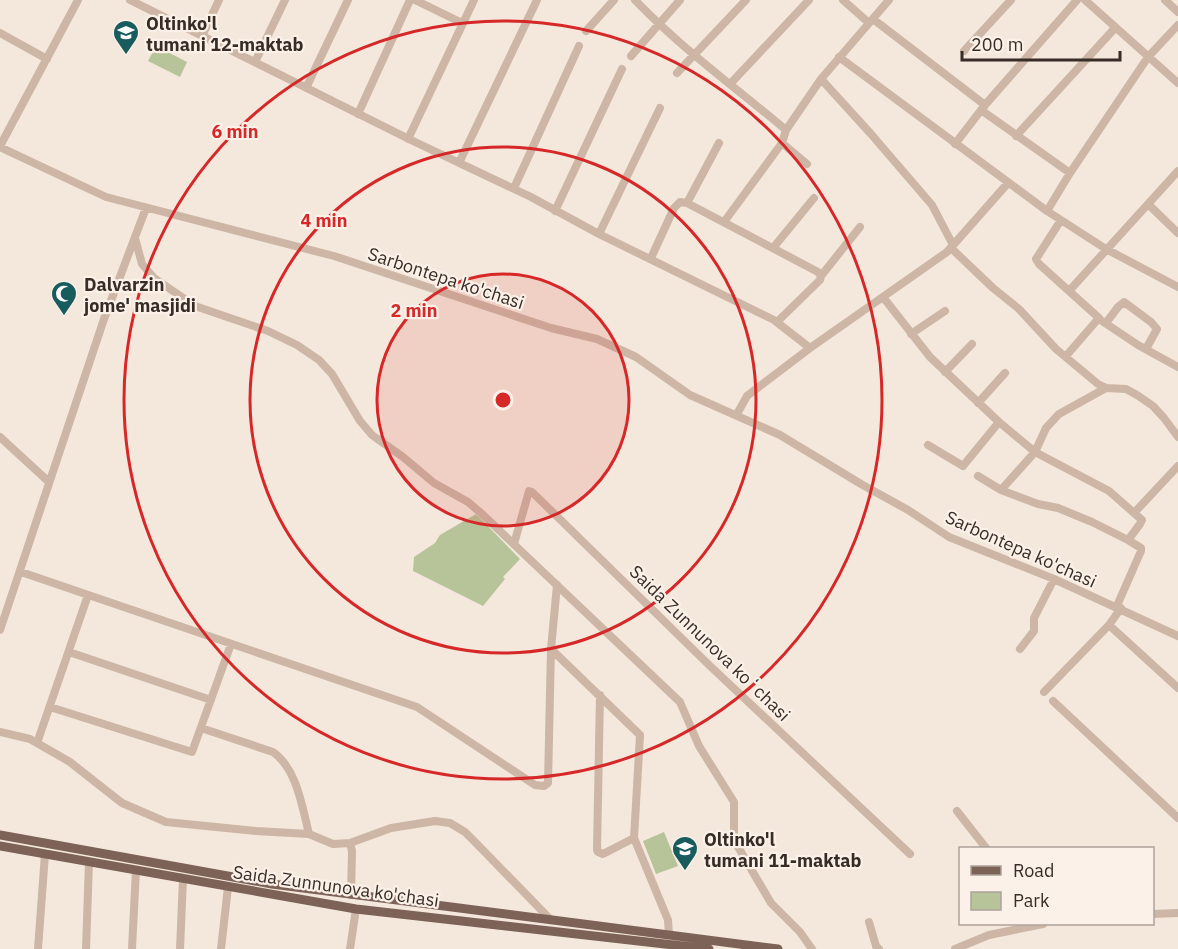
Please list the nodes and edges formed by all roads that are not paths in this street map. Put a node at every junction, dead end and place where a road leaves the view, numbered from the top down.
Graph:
1 (78, 0) edge
2 (130, 0) edge
3 (219, 0) edge
4 (285, 0) edge
5 (348, 0) edge
6 (410, 0) edge
7 (474, 0) edge
8 (537, 0) edge
9 (614, 0) edge
10 (635, 0) edge
11 (680, 0) edge
12 (746, 0) edge
13 (809, 0) edge
14 (843, 0) edge
15 (889, 0) edge
16 (1011, 0) edge
17 (1077, 0) edge
18 (1085, 0) edge
19 (1165, 0) edge
20 (419, 1) edge
21 (1178, 12) edge
22 (871, 21) junction
23 (462, 23) junction
24 (657, 23) junction
25 (1178, 24) edge
26 (1115, 28) junction
27 (586, 31) dead end
28 (0, 33) edge
29 (202, 36) junction
30 (579, 46) dead end
31 (964, 51) dead end
32 (631, 56) dead end
33 (693, 56) junction
34 (839, 57) junction
35 (1148, 57) junction
36 (47, 59) junction
37 (255, 62) junction
38 (622, 69) dead end
39 (677, 73) dead end
40 (821, 79) junction
41 (731, 83) junction
42 (1178, 83) edge
43 (306, 88) junction
44 (983, 107) junction
45 (660, 108) dead end
46 (358, 114) junction
47 (786, 130) junction
48 (1016, 136) junction
49 (408, 139) junction
50 (719, 143) dead end
51 (782, 143) junction
52 (955, 144) junction
53 (0, 147) edge
54 (459, 163) junction
55 (807, 164) dead end
56 (1178, 171) edge
57 (1070, 172) junction
58 (1008, 183) junction
59 (514, 188) junction
60 (814, 198) dead end
61 (687, 203) junction
62 (1148, 204) junction
63 (146, 208) junction
64 (555, 211) junction
65 (1047, 211) junction
66 (1061, 220) junction
67 (724, 222) junction
68 (860, 227) dead end
69 (1178, 233) edge
70 (599, 234) junction
71 (135, 238) junction
72 (952, 247) junction
73 (773, 248) junction
74 (1106, 249) junction
75 (651, 258) junction
76 (821, 276) junction
77 (1178, 287) edge
78 (1069, 291) junction
79 (883, 297) junction
80 (945, 311) dead end
81 (1102, 321) junction
82 (777, 322) junction
83 (911, 334) junction
84 (972, 344) dead end
85 (810, 348) junction
86 (1146, 350) junction
87 (1066, 356) junction
88 (1178, 367) edge
89 (945, 372) junction
90 (1005, 373) dead end
91 (1106, 388) junction
92 (978, 403) junction
93 (737, 414) junction
94 (999, 422) junction
95 (0, 436) edge
96 (1178, 437) edge
97 (928, 445) dead end
98 (1035, 452) junction
99 (1178, 466) edge
100 (978, 476) dead end
101 (49, 482) junction
102 (1001, 490) junction
103 (1134, 513) junction
104 (1128, 540) junction
105 (514, 544) junction
106 (21, 572) junction
107 (1054, 579) junction
108 (557, 585) junction
109 (88, 595) junction
110 (1119, 608) junction
111 (1109, 624) junction
112 (0, 630) edge
113 (1178, 636) edge
114 (231, 644) junction
115 (551, 649) junction
116 (1020, 650) dead end
117 (69, 652) junction
118 (1178, 688) edge
119 (1044, 692) dead end
120 (600, 695) junction
121 (211, 700) junction
122 (1053, 700) dead end
123 (50, 707) junction
124 (201, 728) junction
125 (0, 732) edge
126 (37, 743) junction
127 (957, 811) dead end
128 (1178, 818) edge
129 (309, 834) junction
130 (0, 835) edge
131 (634, 838) junction
132 (350, 843) junction
133 (0, 846) edge
134 (984, 847) edge
135 (45, 854) junction
136 (910, 854) dead end
137 (89, 862) junction
138 (136, 870) junction
139 (183, 879) junction
140 (228, 887) junction
141 (351, 896) junction
142 (356, 909) junction
143 (1178, 913) edge
144 (1154, 914) edge
145 (551, 920) junction
146 (869, 922) dead end
147 (1022, 925) edge
148 (621, 934) junction
149 (669, 940) junction
150 (698, 948) edge
151 (38, 949) edge
152 (86, 949) edge
153 (132, 949) edge
154 (180, 949) edge
155 (220, 949) edge
156 (350, 949) edge
157 (709, 949) edge
158 (778, 949) edge
159 (812, 949) edge
160 (879, 949) edge
161 (955, 949) edge

1 - 36 street
2 - 29 street
3 - 29 street
4 - 37 street
5 - 43 street
6 - 46 street
7 - 23 street
8 - 54 street
9 - 27 street
10 - 24 street
11 - 24 street
12 - 33 street
13 - 41 street
14 - 22 street
15 - 22 street
16 - 31 street
17 - 44 street
18 - 26 street
19 - 21 street
20 - 23 street
22 - 34 street
22 - 44 street
23 - 49 street
24 - 32 street
24 - 33 street
25 - 35 street
26 - 35 street
26 - 48 street
28 - 36 street
29 - 37 street
30 - 59 street
33 - 39 street
33 - 41 street
34 - 40 street
34 - 52 street
35 - 42 street
35 - 57 street
36 - 53 street
37 - 43 street
38 - 64 street
40 - 47 street
40 - 72 street
41 - 47 street
43 - 46 street
44 - 48 street
44 - 52 street
45 - 70 street
46 - 49 street
47 - 51 street
48 - 57 street
49 - 54 street
50 - 61 street
51 - 55 street
51 - 67 street
52 - 58 street
53 - 63 street, Sarbontepa ko'chasi
54 - 59 street
56 - 62 street
57 - 65 street
58 - 65 street
58 - 72 street
59 - 64 street
60 - 73 street
61 - 67 street
61 - 75 street
62 - 69 street
62 - 74 street
63 - 71 street
63 - 93 street, Sarbontepa ko'chasi
64 - 70 street
65 - 66 street
66 - 74 street
66 - 78 street
67 - 73 street
68 - 76 street
70 - 75 street
71 - 101 street
71 - 105 street
72 - 79 street
72 - 87 street
73 - 76 street
74 - 77 street
74 - 78 street
75 - 82 street
76 - 82 street
78 - 81 street
79 - 83 street
79 - 85 street
80 - 83 street
81 - 86 street
81 - 86 street
81 - 87 street
82 - 85 street
83 - 89 street
84 - 89 street
85 - 93 street
86 - 88 street
87 - 91 street
89 - 92 street
90 - 92 street
91 - 96 street
91 - 98 street
92 - 94 street
93 - 107 street, Sarbontepa ko'chasi
94 - 97 street
94 - 98 street
95 - 101 street
98 - 102 street
98 - 103 street
99 - 103 street
100 - 102 street
101 - 106 street
102 - 104 street
103 - 104 street
104 - 110 street
105 - 108 street
105 - 136 street, Saida Zunnunova koʻchasi
106 - 109 street
106 - 112 street
107 - 110 street, Sarbontepa ko'chasi
107 - 116 street
108 - 115 street
108 - 159 street
109 - 114 street
109 - 117 street
110 - 111 street
110 - 113 street, Sarbontepa ko'chasi
111 - 118 street
111 - 119 street
114 - 115 street
114 - 121 street
115 - 120 street
117 - 121 street
117 - 123 street
120 - 131 street
120 - 131 street
121 - 124 street
122 - 128 street
123 - 124 street
123 - 126 street
124 - 129 street
125 - 126 street
126 - 129 street
127 - 134 street
129 - 132 street
130 - 141 main road, Saida Zunnunova ko'chasi
131 - 149 street
132 - 141 street
132 - 145 street
133 - 135 main road, Saida Zunnunova ko'chasi
135 - 137 main road, Saida Zunnunova ko'chasi
135 - 151 street
137 - 138 main road, Saida Zunnunova ko'chasi
137 - 152 street
138 - 139 main road, Saida Zunnunova ko'chasi
138 - 153 street
139 - 140 main road, Saida Zunnunova ko'chasi
139 - 154 street
140 - 142 main road, Saida Zunnunova ko'chasi
140 - 155 street
141 - 145 main road, Saida Zunnunova ko'chasi
142 - 148 main road, Saida Zunnunova ko'chasi
142 - 156 street
143 - 144 street
145 - 148 main road, Saida Zunnunova ko'chasi
146 - 160 street
147 - 161 street
148 - 149 main road, Saida Zunnunova ko'chasi
149 - 150 main road
149 - 158 main road
150 - 157 main road

